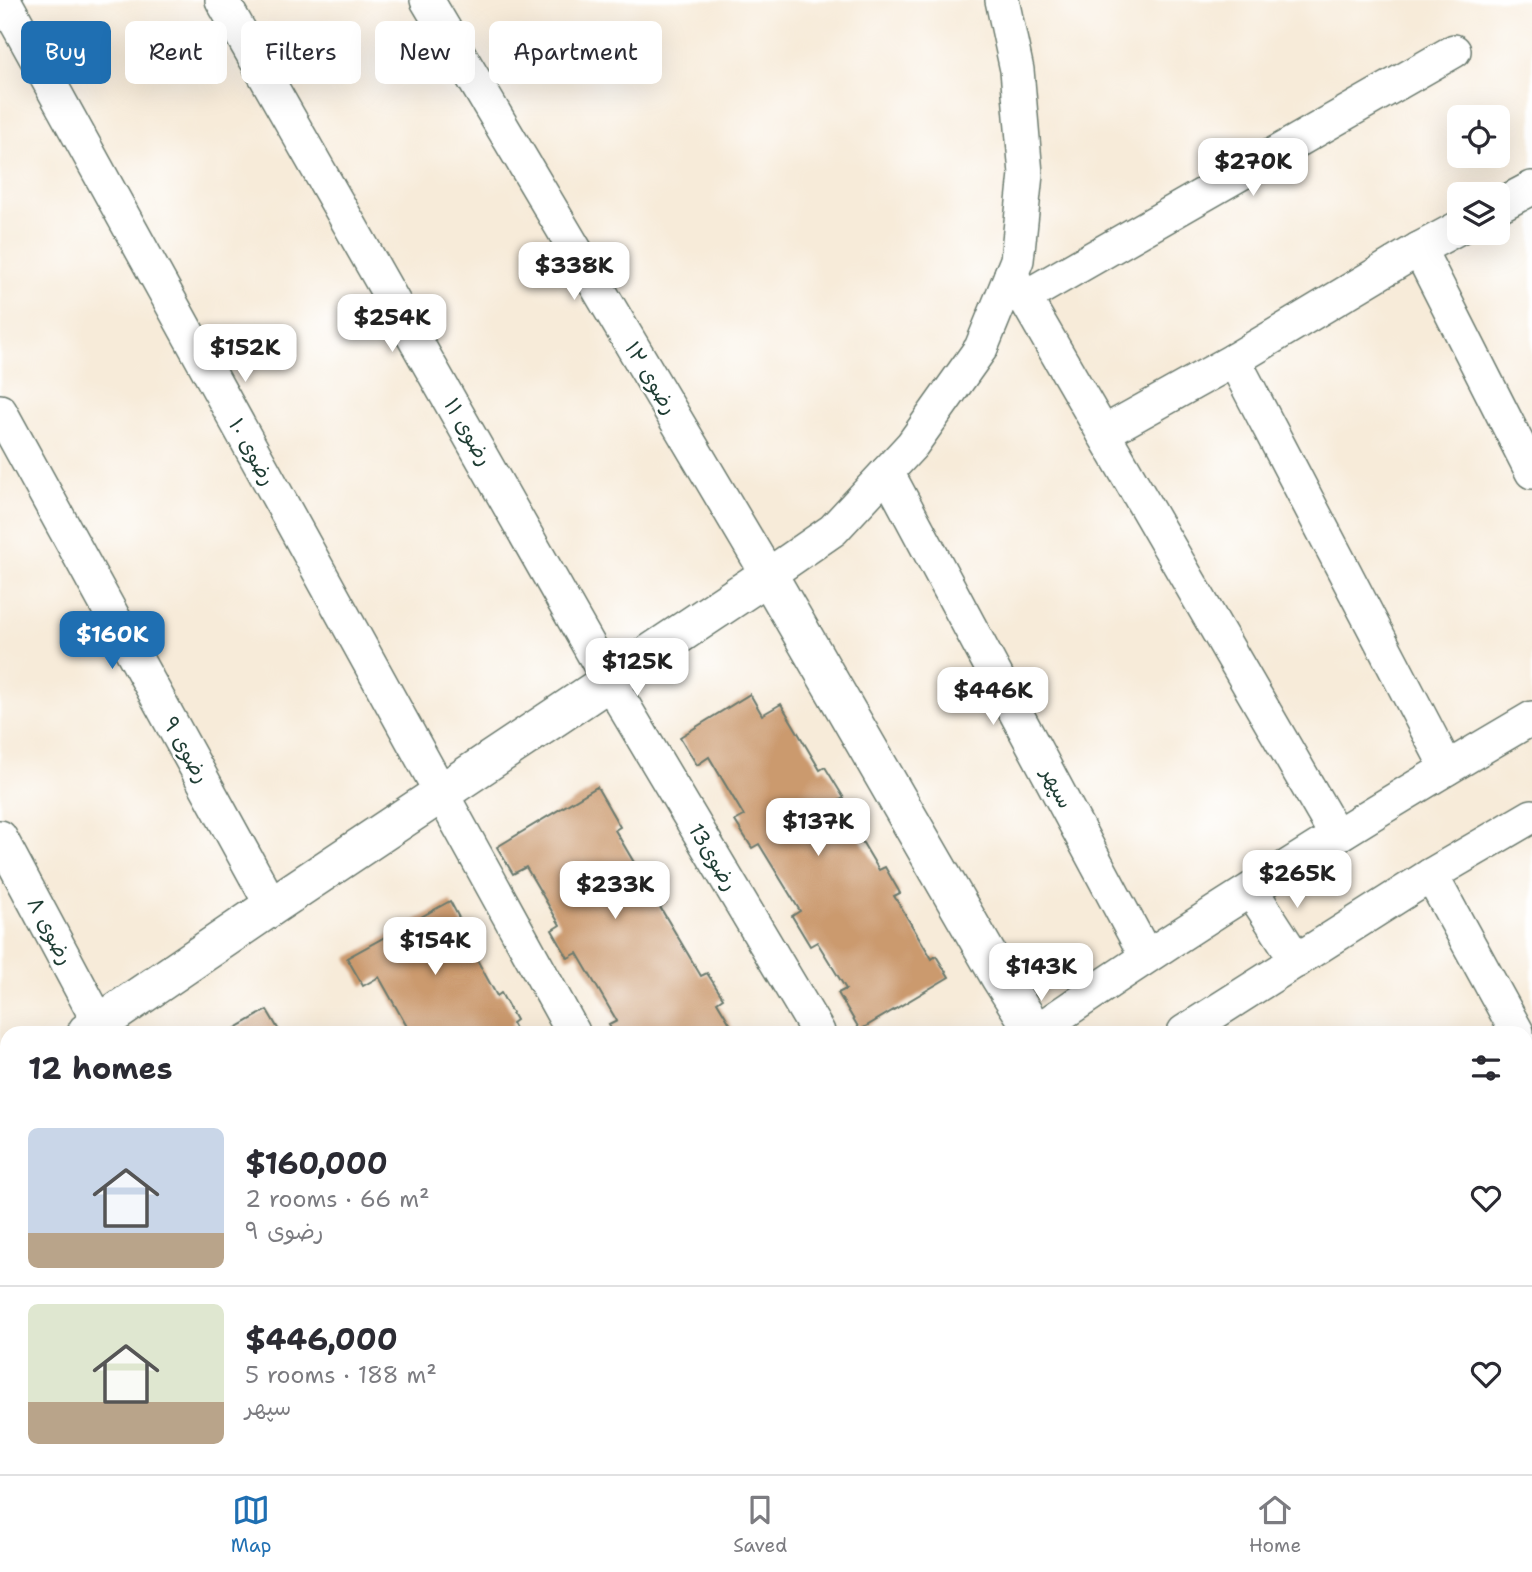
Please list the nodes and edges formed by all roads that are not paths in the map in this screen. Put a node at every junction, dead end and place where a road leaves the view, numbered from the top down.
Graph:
1 (4, 0) edge
2 (222, 0) edge
3 (427, 0) edge
4 (1002, 0) edge
5 (1454, 51) dead end
6 (1532, 188) edge
7 (1510, 200) edge
8 (1447, 234) edge
9 (1419, 249) junction
10 (1018, 286) junction
11 (1234, 360) junction
12 (0, 411) edge
13 (1103, 433) junction
14 (887, 472) junction
15 (1532, 472) edge
16 (768, 575) junction
17 (609, 681) junction
18 (1532, 718) edge
19 (1447, 768) junction
20 (440, 794) junction
21 (1532, 816) edge
22 (1336, 835) junction
23 (0, 837) edge
24 (1431, 875) junction
25 (1251, 890) junction
26 (272, 906) junction
27 (1146, 956) junction
28 (1297, 961) junction
29 (95, 1026) edge
30 (103, 1026) edge
31 (570, 1026) edge
32 (814, 1026) edge
33 (1030, 1026) edge
34 (1043, 1026) edge
35 (1199, 1026) edge
36 (1514, 1026) edge

1 - 20 street, رضوی ۱۰
2 - 17 street, رضوی ۱۱
3 - 16 street, رضوی ۱۲
4 - 10 street
5 - 10 street
6 - 7 street
8 - 9 street
9 - 11 street
9 - 15 street
10 - 13 street
10 - 14 street
11 - 13 street
11 - 19 street
12 - 26 street, رضوی ۹
13 - 22 street
14 - 16 street
14 - 27 street, سپهر
16 - 17 street
16 - 33 street
17 - 20 street
17 - 32 street, رضوی13
18 - 19 street
19 - 22 street
20 - 26 street
20 - 31 street, رضوی ۱۰
21 - 24 street
22 - 25 street
23 - 29 street, رضوی ۸
24 - 28 street
24 - 36 street
25 - 27 street
25 - 28 street
26 - 30 street
27 - 34 street
28 - 35 street

